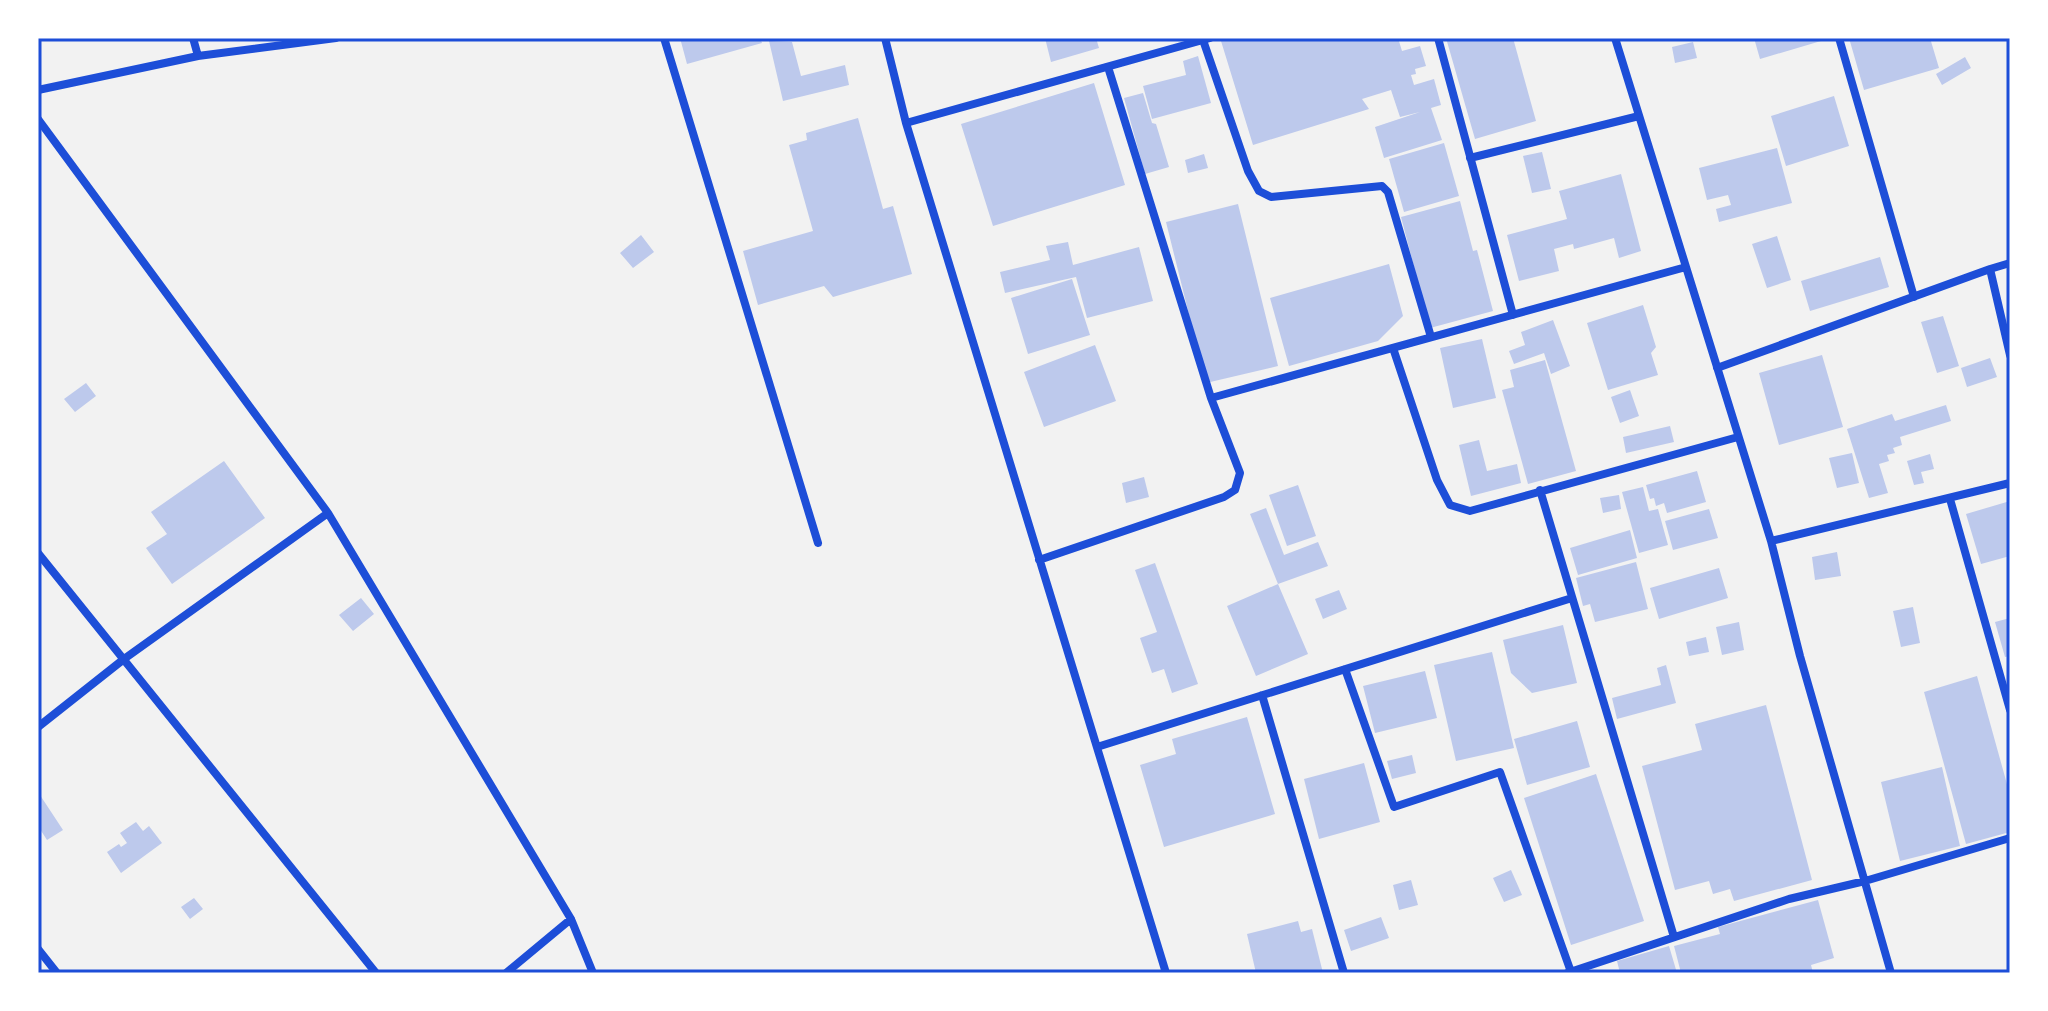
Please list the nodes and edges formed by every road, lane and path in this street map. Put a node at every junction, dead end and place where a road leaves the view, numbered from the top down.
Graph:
1 (193, 38) edge
2 (336, 38) edge
3 (664, 38) edge
4 (885, 38) edge
5 (1438, 38) edge
6 (1615, 38) edge
7 (1839, 38) edge
8 (1207, 39) edge
9 (198, 56) junction
10 (1108, 67) junction
11 (38, 90) edge
12 (1639, 116) junction
13 (38, 119) edge
14 (906, 123) junction
15 (1470, 158) junction
16 (2010, 263) edge
17 (1686, 267) junction
18 (1990, 269) junction
19 (1914, 297) junction
20 (1513, 315) junction
21 (1431, 337) junction
22 (1393, 348) junction
23 (2010, 355) edge
24 (1717, 368) junction
25 (1211, 398) junction
26 (1738, 437) junction
27 (2010, 483) edge
28 (1540, 490) junction
29 (1950, 499) junction
30 (328, 513) junction
31 (1771, 541) junction
32 (818, 543) dead end
33 (38, 553) edge
34 (1039, 560) junction
35 (1572, 598) junction
36 (124, 659) junction
37 (1345, 669) junction
38 (1262, 695) junction
39 (2010, 710) edge
40 (38, 727) edge
41 (1097, 747) junction
42 (2010, 838) edge
43 (1865, 881) junction
44 (571, 919) junction
45 (1674, 937) junction
46 (38, 949) edge
47 (1568, 972) edge
48 (57, 973) edge
49 (376, 973) edge
50 (506, 973) edge
51 (593, 973) edge
52 (1166, 973) edge
53 (1344, 973) edge
54 (1891, 973) edge

1 - 9 street
2 - 9 street
3 - 32 street
4 - 14 street
5 - 15 street
6 - 12 street
7 - 19 street
8 - 10 street
8 - 21 street
9 - 11 street
10 - 14 street
10 - 25 street
12 - 15 street
12 - 17 street
13 - 30 street
14 - 34 street
15 - 20 street
16 - 18 street
17 - 20 street
17 - 24 street
18 - 19 street
18 - 23 street
19 - 24 street
20 - 21 street
21 - 22 street
22 - 25 street
22 - 28 street
24 - 26 street
25 - 34 street
26 - 28 street
26 - 31 street
27 - 29 street
28 - 35 street
29 - 31 street
29 - 39 street
30 - 36 street
30 - 44 street
31 - 43 street
33 - 36 street
34 - 41 street
35 - 37 street
35 - 45 street
36 - 40 street
36 - 49 street
37 - 38 street
37 - 47 street
38 - 41 street
38 - 53 street
41 - 52 street
42 - 43 street
43 - 45 street
43 - 54 street
44 - 50 street
44 - 51 street
45 - 47 street
46 - 48 street

